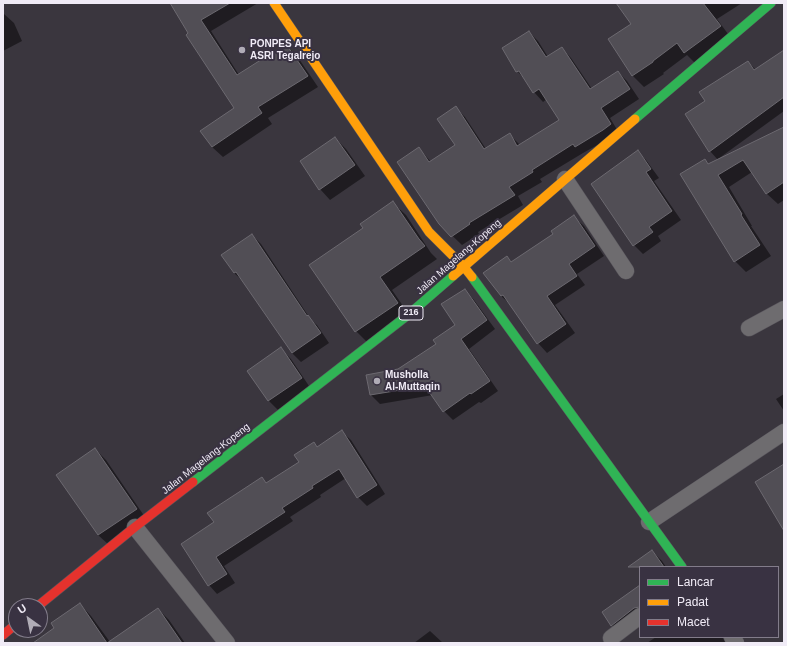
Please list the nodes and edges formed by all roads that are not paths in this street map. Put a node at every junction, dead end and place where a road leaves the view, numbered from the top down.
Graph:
1 (274, 3) edge
2 (771, 3) edge
3 (564, 179) junction
4 (464, 267) junction
5 (626, 271) dead end
6 (784, 309) edge
7 (749, 328) dead end
8 (784, 432) edge
9 (649, 522) junction
10 (135, 527) junction
11 (681, 566) edge
12 (48, 598) edge
13 (639, 617) edge
14 (611, 638) dead end
15 (227, 643) edge

1 - 4 main road
2 - 3 main road, Jalan Magelang-Kopeng / 216
3 - 4 main road, Jalan Magelang-Kopeng / 216
3 - 5 street
4 - 9 main road
4 - 10 main road, Jalan Magelang-Kopeng / 216
6 - 7 street
8 - 9 street
9 - 11 main road
10 - 12 main road, Jalan Magelang-Kopeng / 216
10 - 15 street
13 - 14 street

